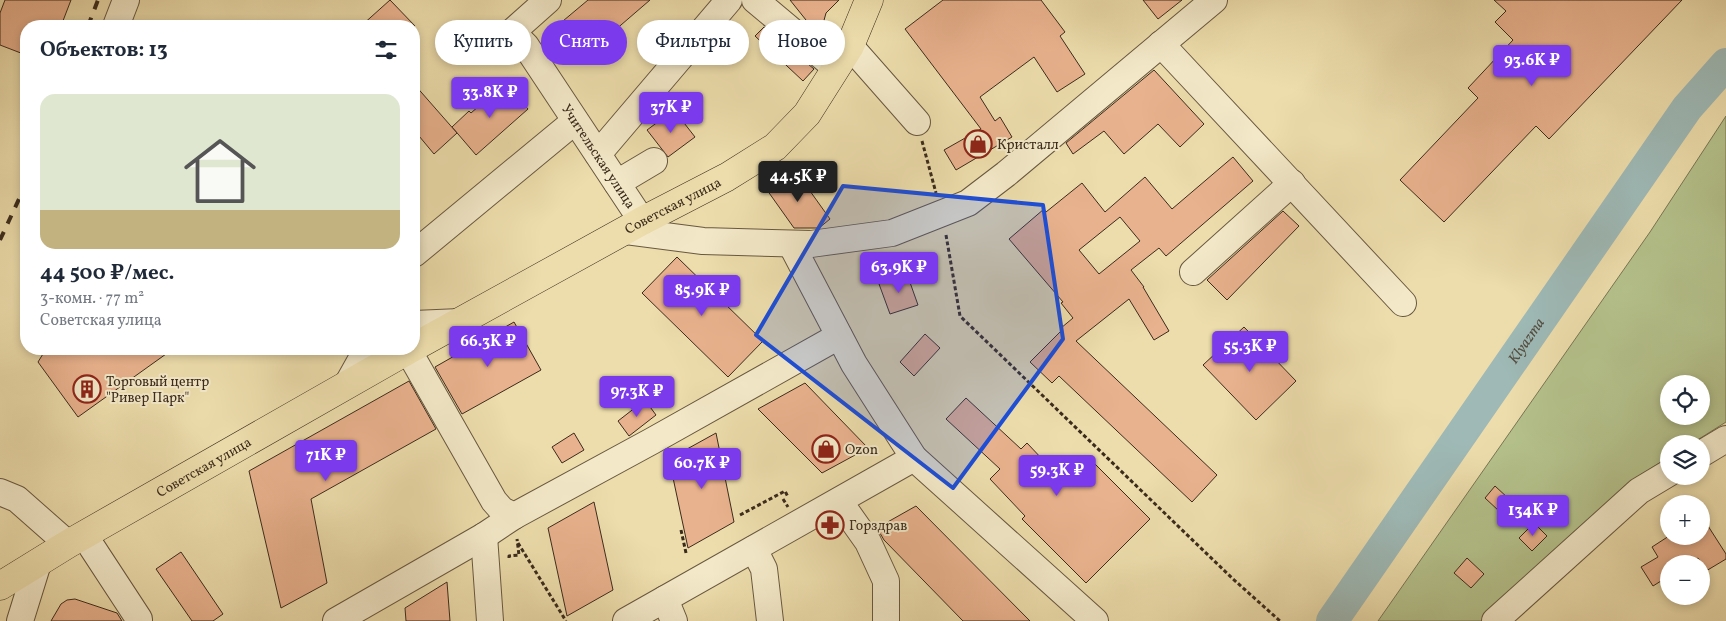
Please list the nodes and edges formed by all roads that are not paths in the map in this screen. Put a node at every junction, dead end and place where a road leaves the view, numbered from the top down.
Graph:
1 (126, 0) edge
2 (548, 0) edge
3 (729, 0) edge
4 (755, 0) edge
5 (869, 0) edge
6 (1214, 0) edge
7 (118, 20) edge
8 (786, 20) edge
9 (1161, 44) junction
10 (845, 53) edge
11 (845, 59) edge
12 (838, 65) edge
13 (575, 121) junction
14 (917, 122) road end
15 (598, 154) junction
16 (654, 161) dead end
17 (617, 183) junction
18 (1292, 184) junction
19 (634, 226) junction
20 (791, 244) junction
21 (420, 249) edge
22 (1193, 272) dead end
23 (1403, 302) dead end
24 (839, 336) junction
25 (420, 338) edge
26 (364, 355) edge
27 (391, 355) edge
28 (418, 355) edge
29 (348, 383) junction
30 (1726, 439) edge
31 (1710, 449) edge
32 (914, 458) junction
33 (1660, 478) edge
34 (0, 492) edge
35 (839, 501) junction
36 (516, 528) junction
37 (484, 536) junction
38 (76, 539) junction
39 (754, 549) junction
40 (38, 563) junction
41 (0, 586) edge
42 (669, 610) edge
43 (140, 620) edge
44 (20, 621) edge
45 (336, 621) edge
46 (490, 621) edge
47 (626, 621) edge
48 (770, 621) edge
49 (886, 621) edge
50 (1095, 621) edge
51 (1495, 621) edge

1 - 7 street
2 - 13 street, Учительская улица
3 - 15 street
4 - 8 street
5 - 10 main road, Советская улица
6 - 9 street
9 - 18 street
9 - 20 street
11 - 14 street
12 - 19 main road, Советская улица
13 - 15 street, Учительская улица
13 - 21 street
15 - 17 street, Учительская улица
16 - 17 street
17 - 19 street, Учительская улица
18 - 22 street
18 - 23 street
19 - 20 street
19 - 25 main road, Советская улица
20 - 24 street
24 - 32 street
24 - 36 street
26 - 29 street
27 - 29 main road, Советская улица
28 - 36 street
29 - 38 main road, Советская улица
30 - 31 street
32 - 35 street
32 - 50 street
33 - 51 street
34 - 38 street
35 - 39 street
35 - 49 street
36 - 37 street
37 - 45 street
37 - 46 street
38 - 40 main road, Советская улица
38 - 43 street
39 - 42 street
39 - 48 street
40 - 41 main road, Советская улица
40 - 44 street
42 - 47 street

